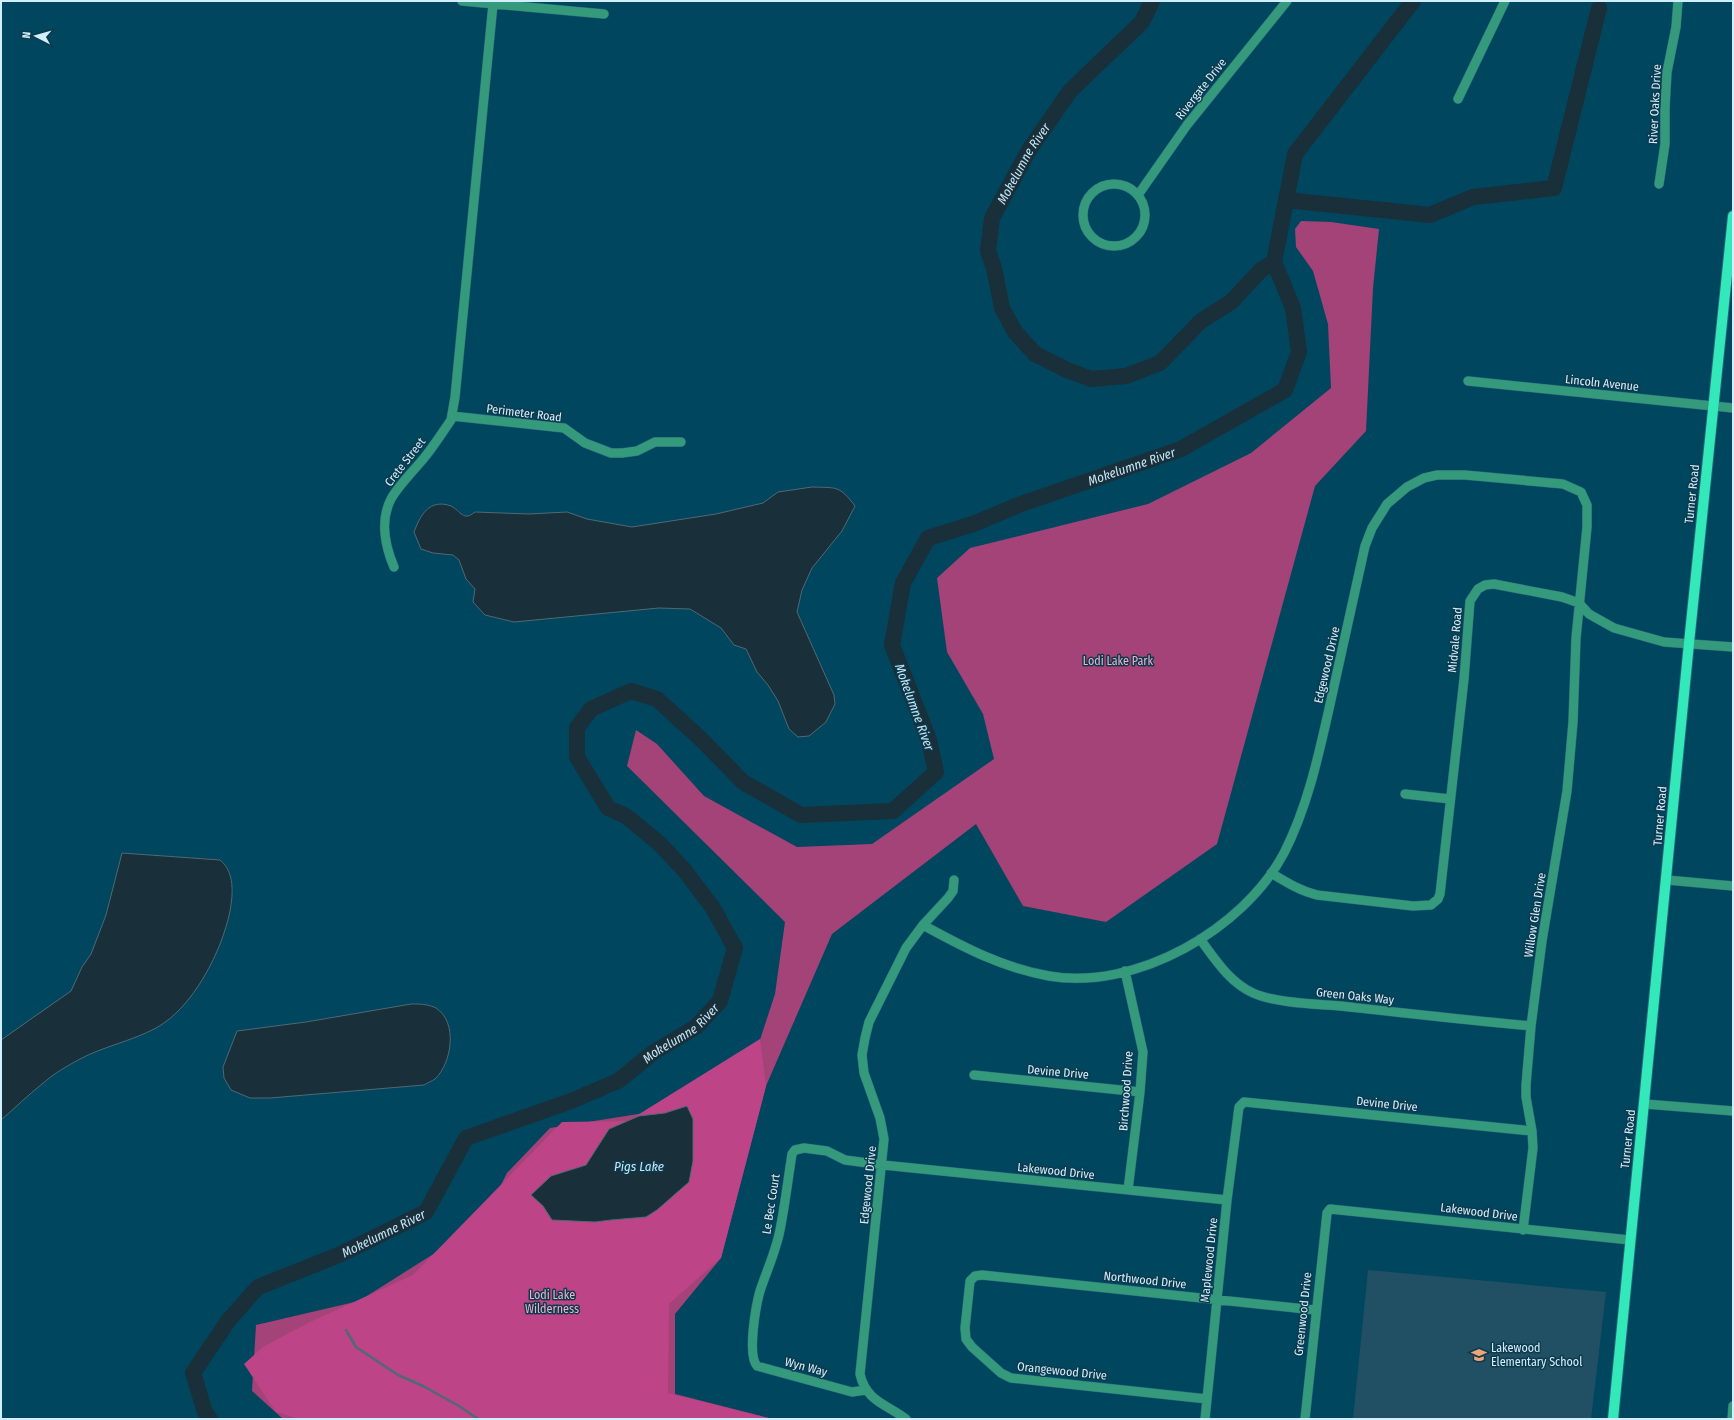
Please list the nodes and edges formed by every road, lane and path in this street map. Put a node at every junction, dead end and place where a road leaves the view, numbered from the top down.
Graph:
1 (462, 1) edge
2 (1287, 1) edge
3 (1505, 1) edge
4 (1678, 1) edge
5 (493, 4) junction
6 (604, 14) dead end
7 (1458, 99) dead end
8 (1659, 184) dead end
9 (1138, 195) junction
10 (1733, 216) edge
11 (1468, 381) dead end
12 (1714, 406) junction
13 (1733, 408) edge
14 (452, 416) junction
15 (681, 442) dead end
16 (394, 567) dead end
17 (1579, 603) junction
18 (1689, 643) junction
19 (1733, 647) edge
20 (1405, 794) dead end
21 (1450, 799) junction
22 (1271, 873) junction
23 (954, 880) dead end
24 (1667, 880) junction
25 (1733, 886) edge
26 (923, 925) junction
27 (1200, 939) junction
28 (1125, 971) junction
29 (1531, 1026) junction
30 (974, 1075) dead end
31 (1140, 1092) junction
32 (1241, 1104) joint
33 (1645, 1104) junction
34 (1733, 1111) edge
35 (1532, 1131) junction
36 (883, 1165) junction
37 (1128, 1190) junction
38 (1227, 1200) junction
39 (1327, 1212) joint
40 (1523, 1230) junction
41 (1630, 1240) junction
42 (972, 1278) joint
43 (1217, 1300) junction
44 (1315, 1310) junction
45 (752, 1350) joint
46 (866, 1390) junction
47 (1207, 1399) junction
48 (1733, 1406) edge
49 (906, 1419) edge
50 (1205, 1419) edge
51 (1305, 1419) edge
52 (1613, 1419) edge
53 (1732, 1419) edge

1 - 5 street
2 - 9 street, Rivergate Drive
3 - 7 street
4 - 8 street, River Oaks Drive
5 - 6 street
5 - 14 street, Crete Street
9 - 9 street
10 - 12 main road, Turner Road
11 - 12 street, Lincoln Avenue
12 - 13 street, Lincoln Avenue
12 - 18 main road, Turner Road
14 - 15 street, Perimeter Road
14 - 16 street, Crete Street
17 - 18 street
17 - 21 street, Midvale Road
17 - 22 street, Edgewood Drive
17 - 29 street, Willow Glen Drive
18 - 19 street
18 - 24 main road, Turner Road
20 - 21 street
21 - 22 street, Midvale Road
22 - 27 street, Edgewood Drive
23 - 26 street, Edgewood Drive
24 - 25 street
24 - 33 main road, Turner Road
26 - 28 street, Edgewood Drive
26 - 36 street, Edgewood Drive
27 - 28 street, Edgewood Drive
27 - 29 street, Green Oaks Way
28 - 31 street, Birchwood Drive
29 - 35 street, Willow Glen Drive
30 - 31 street, Devine Drive
31 - 37 street, Birchwood Drive
32 - 35 street, Devine Drive
32 - 38 street, Maplewood Drive
33 - 34 street
33 - 41 main road, Turner Road
35 - 40 street, Willow Glen Drive
36 - 37 street, Lakewood Drive
36 - 45 street, Le Bec Court
36 - 46 street, Edgewood Drive
37 - 38 street, Lakewood Drive
38 - 43 street, Maplewood Drive
39 - 40 street, Lakewood Drive
39 - 44 street, Greenwood Drive
40 - 41 street, Lakewood Drive
41 - 52 main road, Turner Road
42 - 43 street, Northwood Drive
42 - 47 street, Orangewood Drive
43 - 44 street, Northwood Drive
43 - 47 street, Maplewood Drive
44 - 51 street, Greenwood Drive
45 - 46 street, Wyn Way
46 - 49 street
47 - 50 street, Maplewood Drive
48 - 53 street

